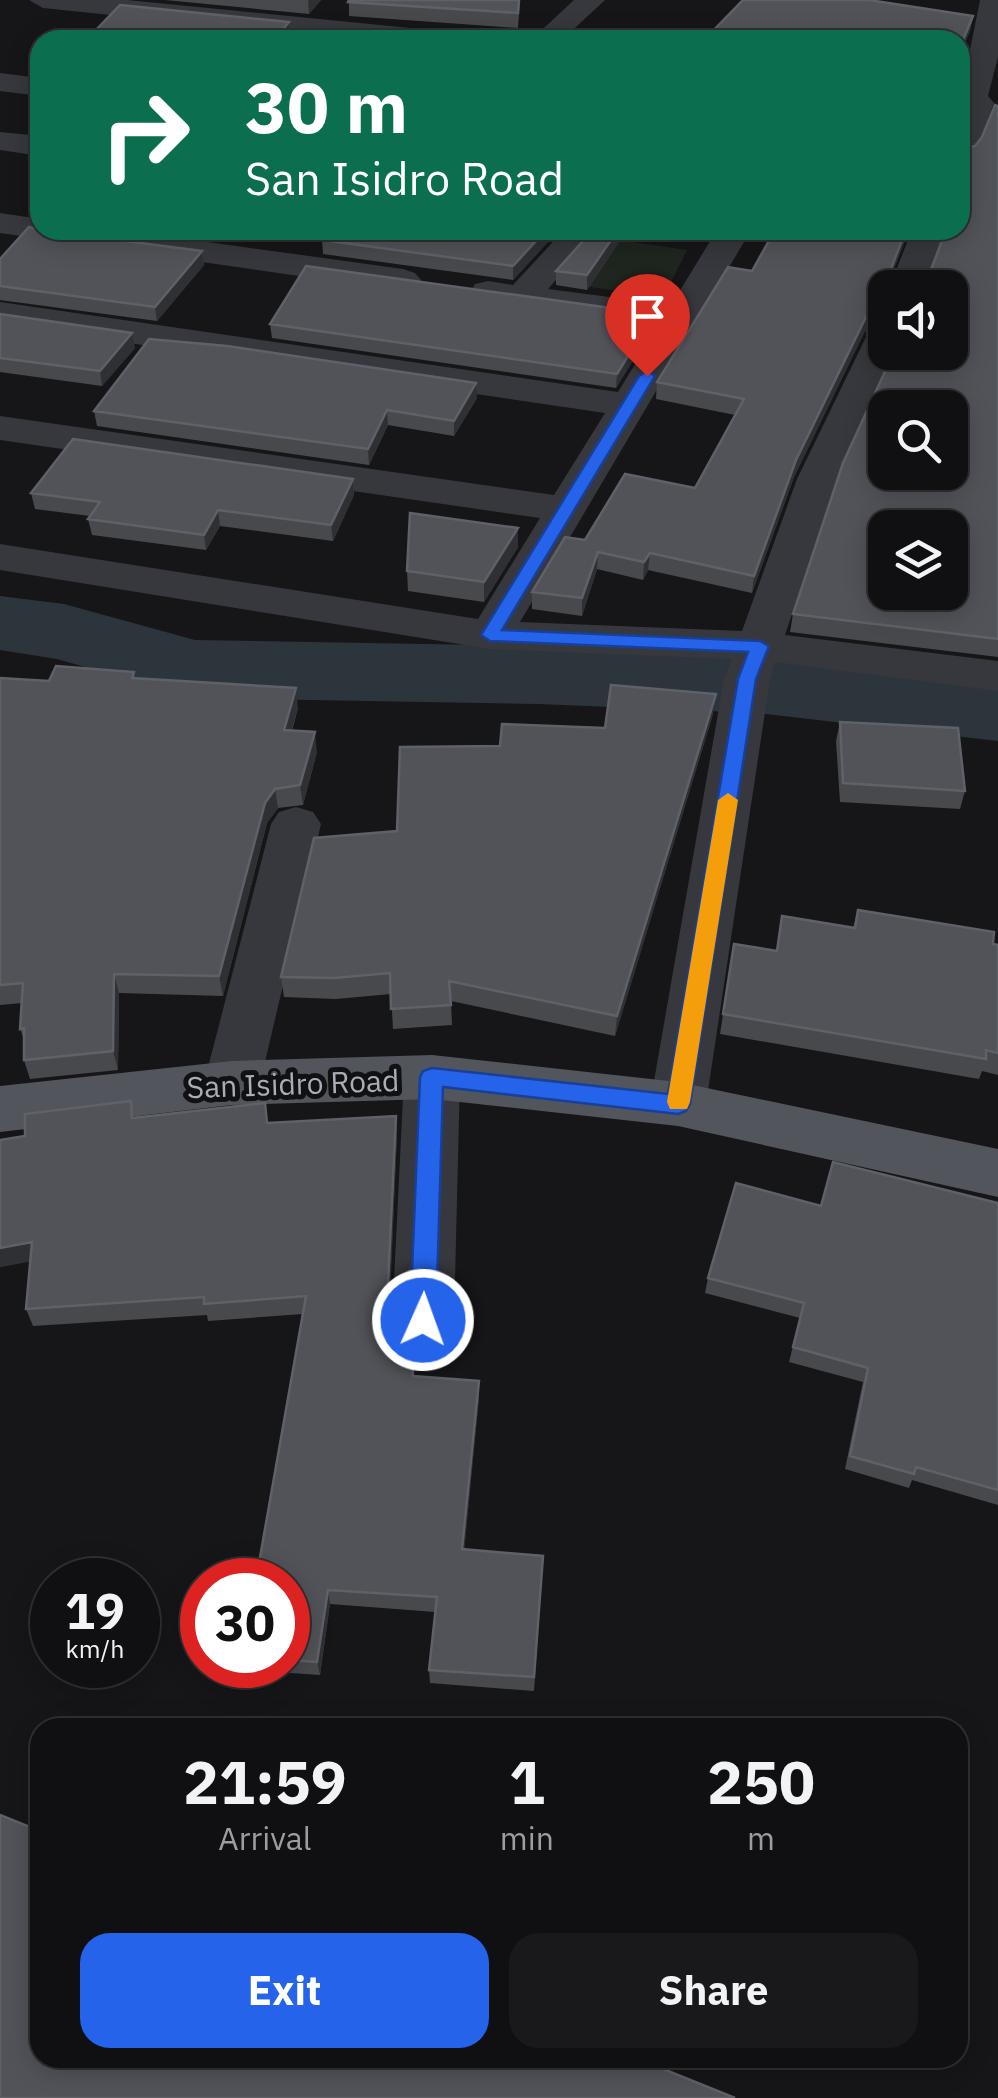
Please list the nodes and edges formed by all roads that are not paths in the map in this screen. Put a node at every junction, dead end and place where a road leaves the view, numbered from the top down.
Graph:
1 (43, 0) edge
2 (591, 0) edge
3 (994, 0) edge
4 (341, 30) edge
5 (556, 30) edge
6 (0, 82) edge
7 (30, 86) edge
8 (978, 105) edge
9 (0, 141) edge
10 (30, 145) edge
11 (0, 223) edge
12 (30, 228) edge
13 (120, 240) edge
14 (574, 240) edge
15 (728, 240) edge
16 (925, 240) edge
17 (913, 270) edge
18 (521, 296) junction
19 (0, 313) edge
20 (679, 316) junction
21 (868, 370) edge
22 (630, 406) junction
23 (0, 428) edge
24 (566, 509) junction
25 (0, 556) edge
26 (490, 635) junction
27 (997, 670) edge
28 (750, 678) junction
29 (296, 824) dead end
30 (432, 1077) junction
31 (232, 1083) junction
32 (678, 1104) junction
33 (0, 1109) edge
34 (998, 1172) edge
35 (423, 1320) dead end

1 - 4 street
2 - 5 street
3 - 8 street
6 - 7 street
9 - 10 street
11 - 12 street
13 - 18 street
14 - 18 street
15 - 20 street
16 - 17 street
18 - 20 street
19 - 22 street
20 - 22 street
21 - 28 street
22 - 24 street
23 - 24 street
24 - 26 street
25 - 26 street
26 - 28 street
27 - 28 street
28 - 32 street
29 - 31 street
30 - 31 main road, San Isidro Road
30 - 32 main road, San Isidro Road
30 - 35 street
31 - 33 main road, San Isidro Road
32 - 34 main road, San Isidro Road

